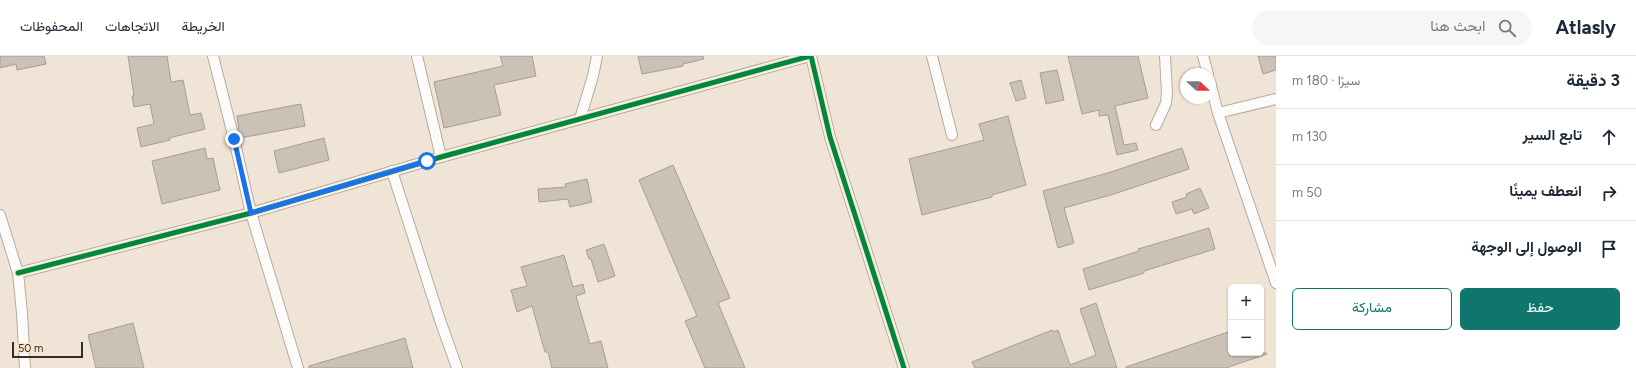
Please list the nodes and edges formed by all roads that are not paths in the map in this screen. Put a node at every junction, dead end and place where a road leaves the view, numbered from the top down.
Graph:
1 (214, 56) edge
2 (417, 56) edge
3 (597, 56) edge
4 (810, 56) edge
5 (932, 56) edge
6 (1165, 56) edge
7 (1203, 56) edge
8 (1206, 68) edge
9 (1276, 99) edge
10 (1216, 104) edge
11 (1218, 113) junction
12 (580, 119) junction
13 (1156, 125) dead end
14 (952, 135) dead end
15 (441, 157) junction
16 (392, 171) junction
17 (251, 213) junction
18 (0, 215) edge
19 (1274, 270) edge
20 (18, 273) junction
21 (1276, 284) edge
22 (25, 368) edge
23 (298, 368) edge
24 (457, 368) edge
25 (904, 368) edge

1 - 17 street
2 - 15 street
3 - 12 street
4 - 12 street
4 - 25 street
5 - 14 street
6 - 13 street
7 - 8 street
9 - 11 street
10 - 11 street
11 - 19 street
12 - 15 street
15 - 16 street
16 - 17 street
16 - 24 street
17 - 20 street
17 - 23 street
18 - 20 street
19 - 21 street
20 - 22 street

